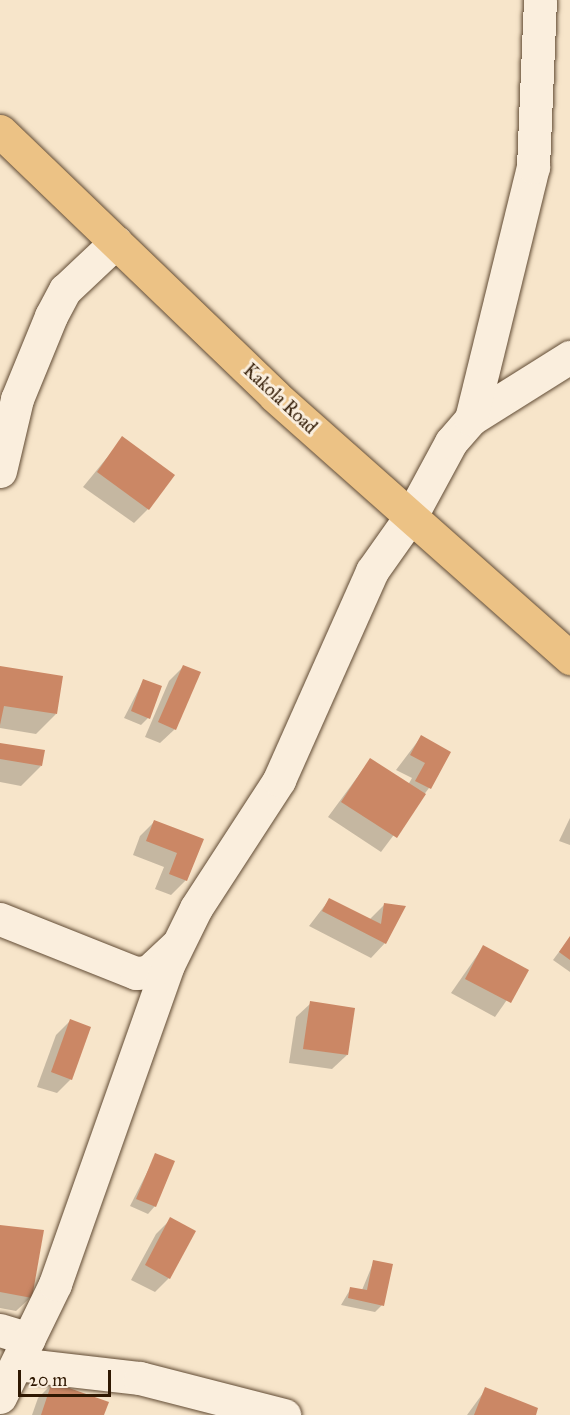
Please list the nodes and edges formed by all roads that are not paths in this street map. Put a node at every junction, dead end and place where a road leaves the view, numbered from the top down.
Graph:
1 (540, 0) edge
2 (0, 131) edge
3 (116, 242) junction
4 (570, 357) edge
5 (471, 419) junction
6 (0, 471) edge
7 (411, 516) junction
8 (570, 658) edge
9 (0, 919) edge
10 (178, 945) junction
11 (15, 1344) edge
12 (0, 1398) edge
13 (284, 1415) edge

1 - 5 street
2 - 3 main road, Kakola Road
3 - 6 street
3 - 7 main road, Kakola Road
4 - 5 street
5 - 7 street
7 - 8 main road, Kakola Road
7 - 10 street
9 - 10 street
10 - 11 street
11 - 12 street
11 - 13 street

